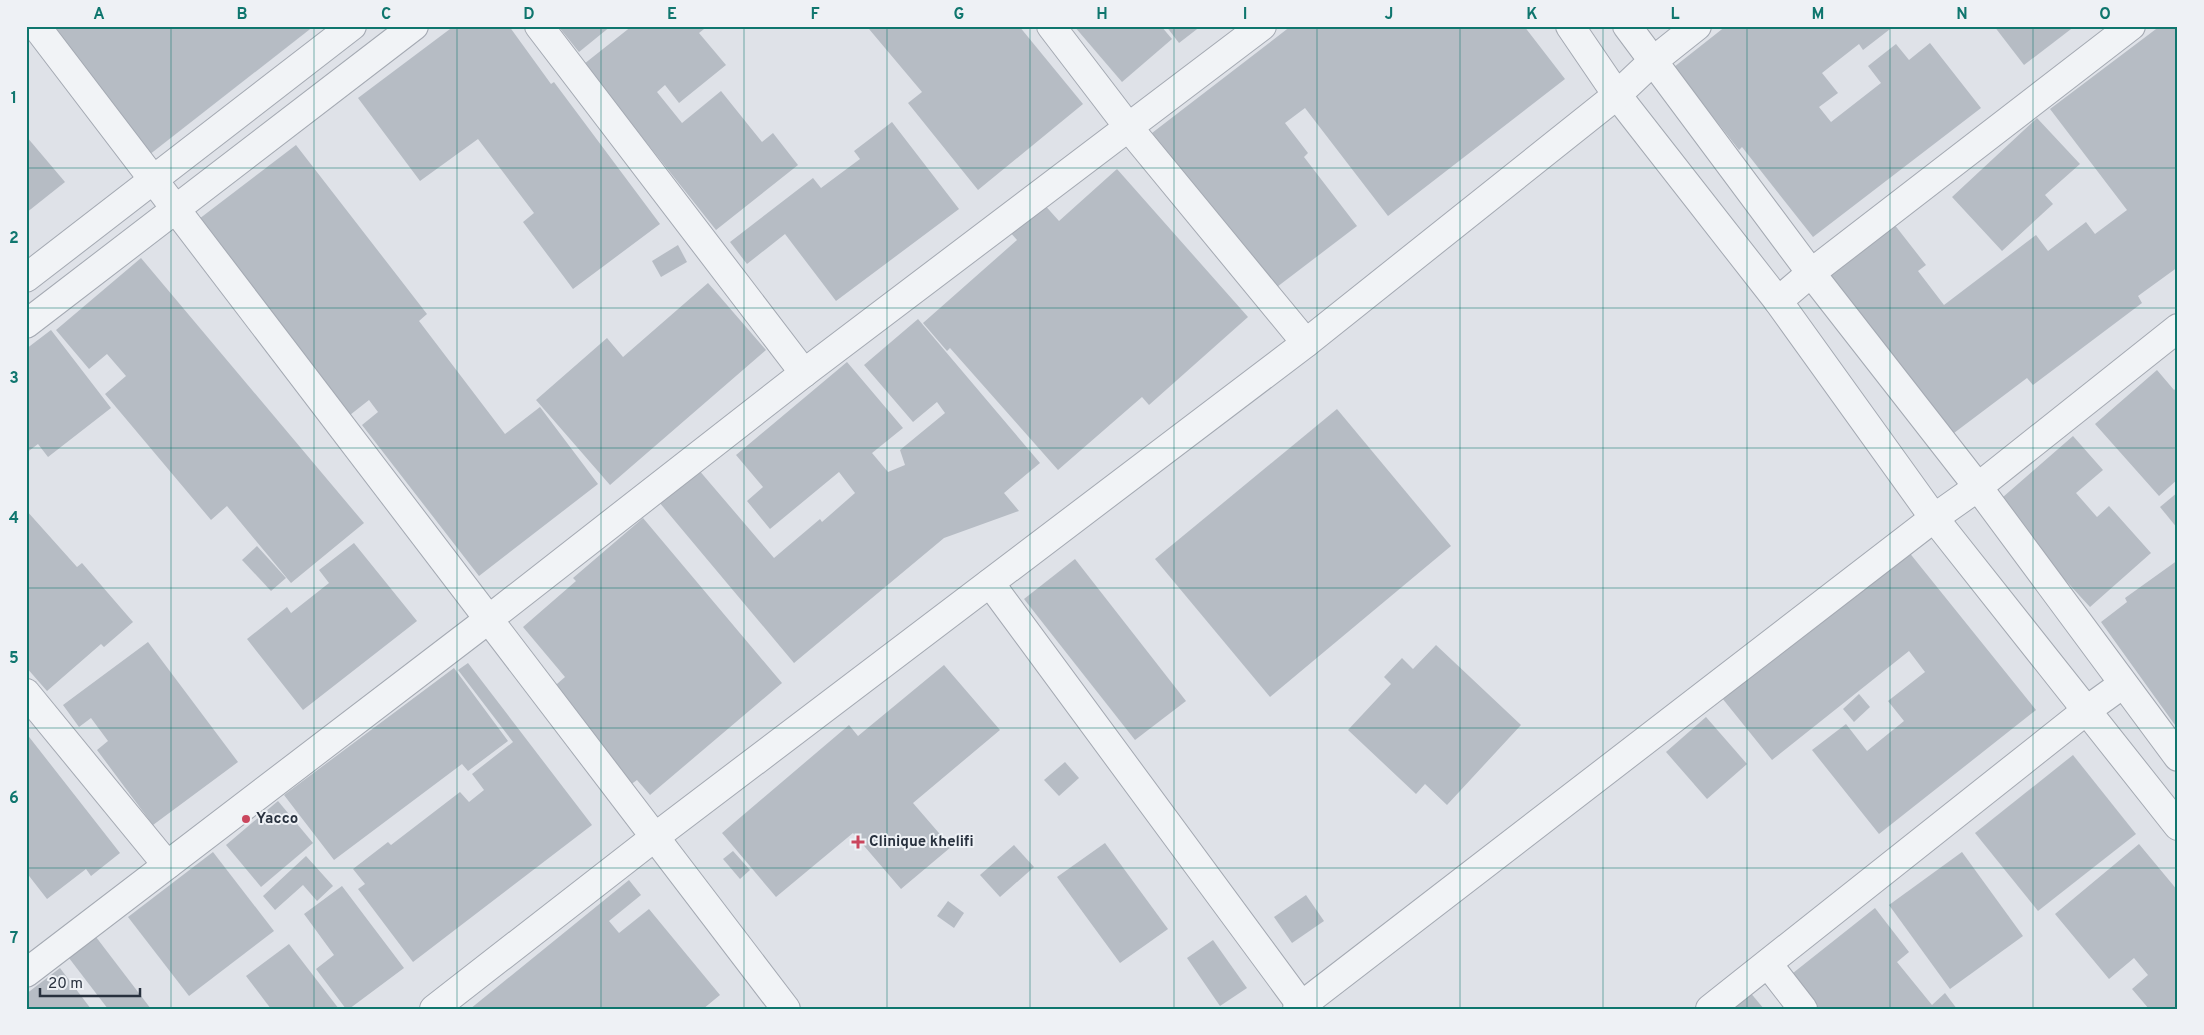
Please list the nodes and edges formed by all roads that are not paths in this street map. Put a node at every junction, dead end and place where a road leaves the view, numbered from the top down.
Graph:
1 (36, 26) edge
2 (352, 26) edge
3 (414, 26) edge
4 (539, 26) edge
5 (1051, 26) edge
6 (1262, 26) edge
7 (1570, 26) edge
8 (1627, 26) edge
9 (1697, 26) edge
10 (2131, 26) edge
11 (1653, 61) junction
12 (1617, 95) junction
13 (1129, 128) junction
14 (154, 180) junction
15 (174, 210) junction
16 (1811, 272) junction
17 (26, 278) edge
18 (1778, 302) junction
19 (26, 324) edge
20 (2178, 328) edge
21 (1306, 343) junction
22 (804, 373) junction
23 (1978, 487) junction
24 (1934, 518) junction
25 (990, 583) junction
26 (489, 618) junction
27 (2123, 684) junction
28 (26, 692) edge
29 (2087, 710) junction
30 (2178, 757) edge
31 (2178, 826) edge
32 (655, 837) junction
33 (167, 865) junction
34 (1768, 964) junction
35 (26, 973) edge
36 (1301, 1008) edge
37 (434, 1009) edge
38 (786, 1009) edge
39 (1710, 1009) edge
40 (1802, 1009) edge

1 - 14 street
2 - 14 street
3 - 15 street
4 - 22 street
5 - 13 street
6 - 13 street
7 - 12 street
8 - 11 street
9 - 11 street
10 - 16 street
11 - 12 street
11 - 16 street
12 - 18 street
12 - 21 street
13 - 21 street
13 - 22 street
14 - 15 street
14 - 17 street
15 - 19 street
15 - 26 street
16 - 18 street
16 - 23 street
18 - 24 street
20 - 23 street
21 - 25 street
22 - 26 street
23 - 24 street
23 - 27 street
24 - 29 street
24 - 36 street
25 - 32 street
25 - 36 street
26 - 32 street
26 - 33 street
27 - 29 street
27 - 30 street
28 - 33 street
29 - 31 street
29 - 34 street
32 - 37 street
32 - 38 street
33 - 35 street
34 - 39 street
34 - 40 street

